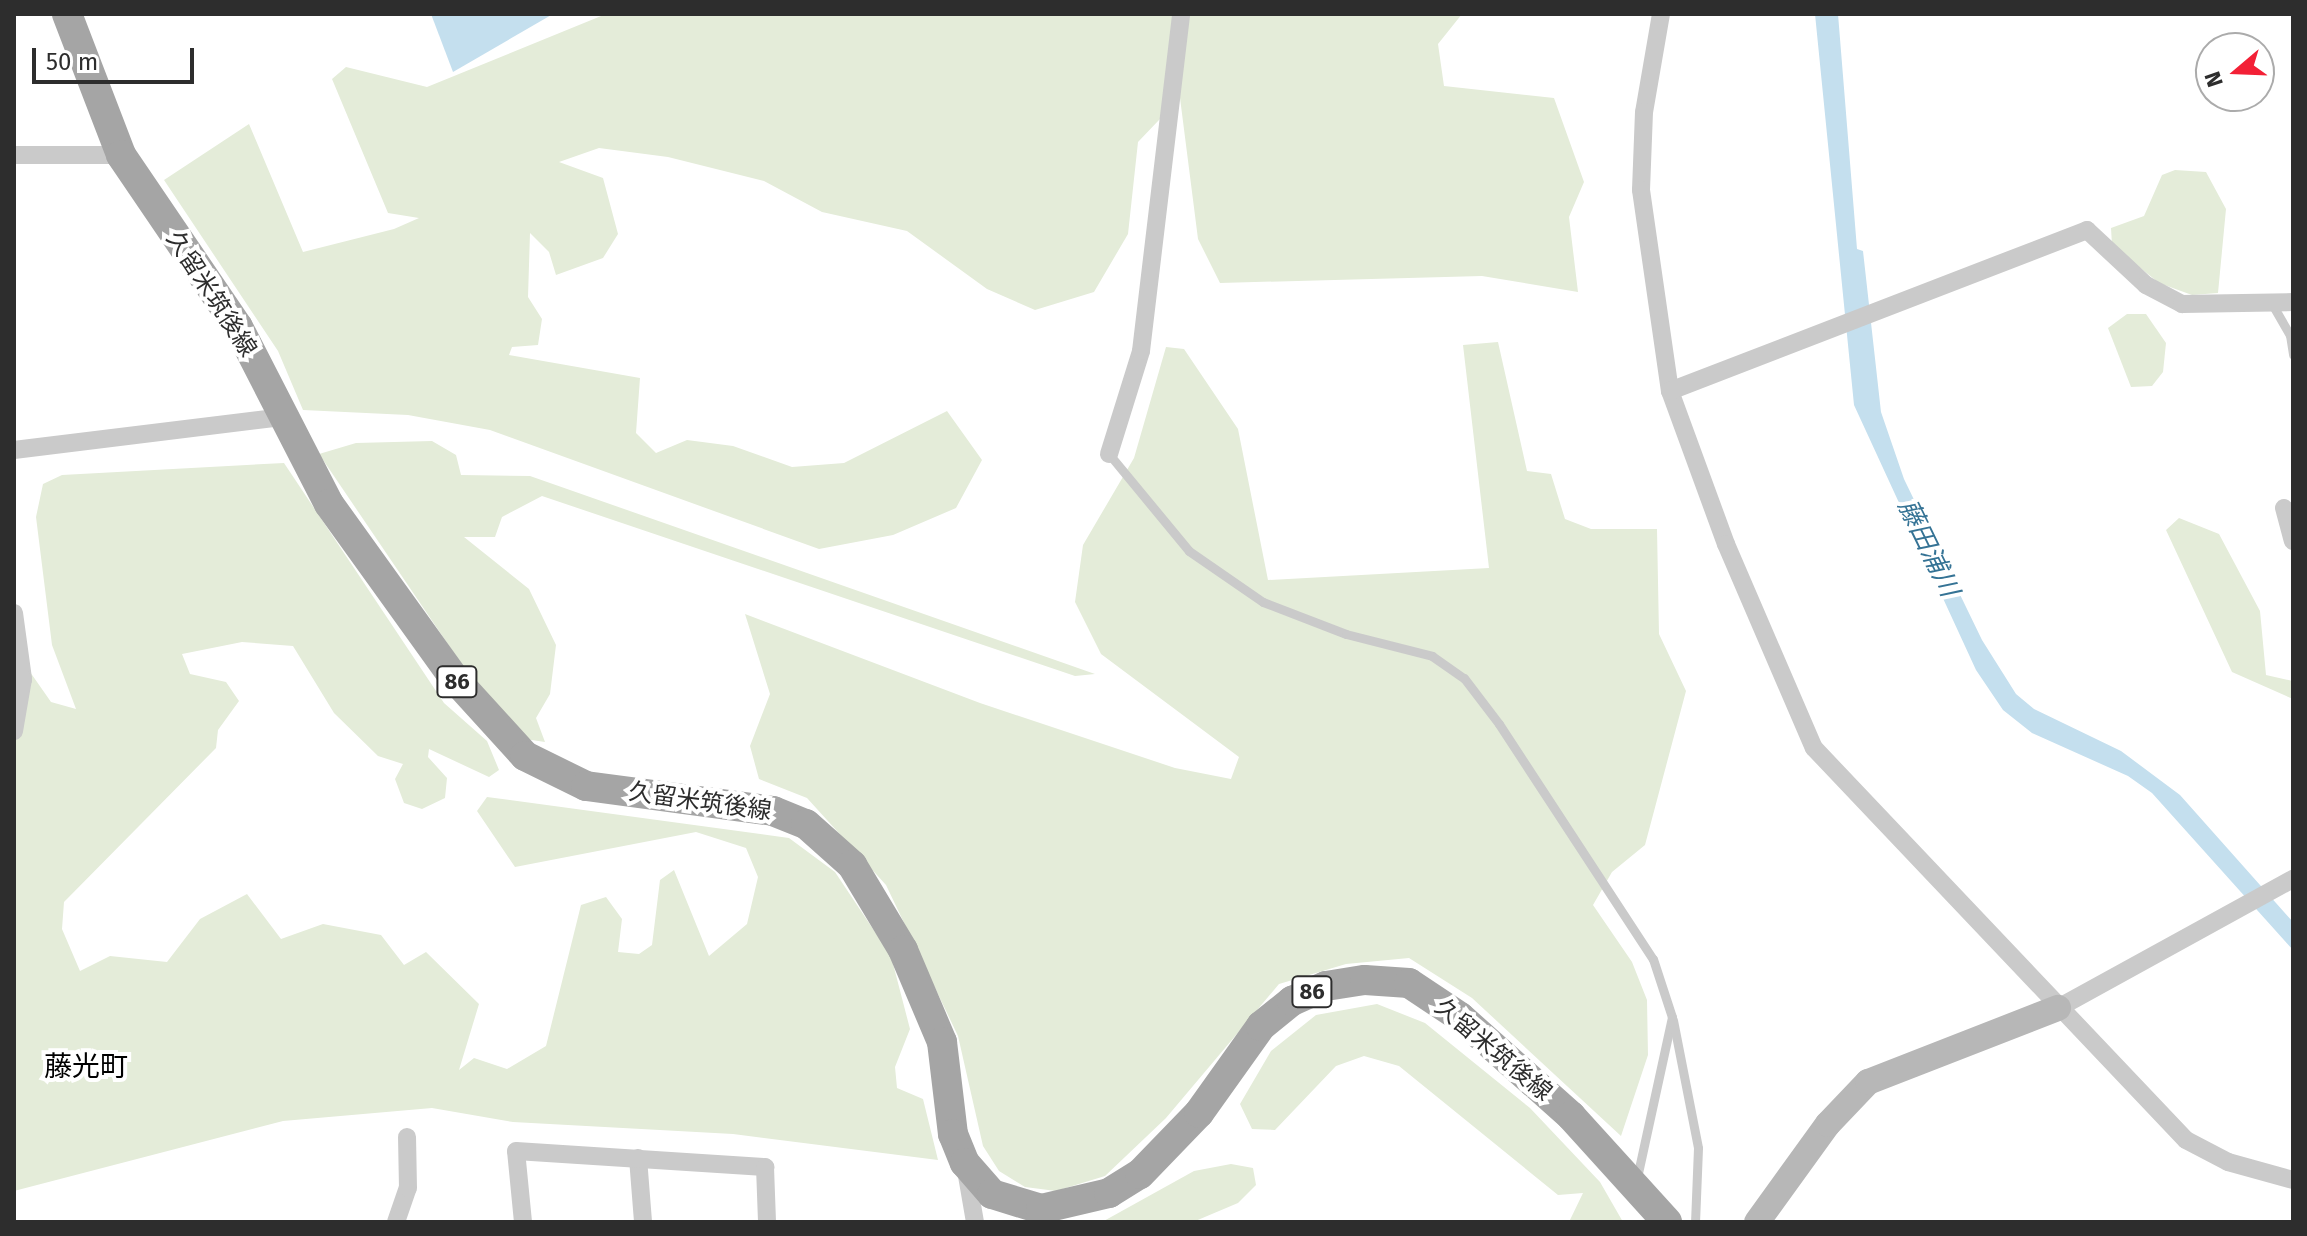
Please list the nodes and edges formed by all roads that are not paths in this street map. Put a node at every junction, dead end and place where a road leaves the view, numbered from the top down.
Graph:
1 (67, 14) edge
2 (1181, 14) edge
3 (1661, 14) edge
4 (14, 155) edge
5 (121, 155) junction
6 (2293, 302) edge
7 (2272, 304) junction
8 (2292, 336) edge
9 (2293, 355) edge
10 (1670, 391) junction
11 (282, 417) junction
12 (14, 450) edge
13 (1109, 454) joint
14 (2288, 507) edge
15 (2293, 541) edge
16 (14, 613) edge
17 (14, 731) edge
18 (2293, 879) edge
19 (2058, 1008) junction
20 (1672, 1017) junction
21 (407, 1137) dead end
22 (638, 1158) junction
23 (965, 1163) junction
24 (2293, 1180) edge
25 (1635, 1185) junction
26 (396, 1222) edge
27 (523, 1222) edge
28 (643, 1222) edge
29 (767, 1222) edge
30 (975, 1222) edge
31 (1667, 1222) edge
32 (1695, 1222) edge
33 (1757, 1222) edge

1 - 5 main road, 久留米筑後線 / 86
2 - 13 street
3 - 10 street
4 - 5 street
5 - 11 main road, 久留米筑後線 / 86
6 - 7 street
7 - 8 lane
7 - 10 street
8 - 9 lane
10 - 19 street
11 - 12 street
11 - 23 main road, 久留米筑後線 / 86
13 - 20 lane
14 - 15 street
16 - 17 street
18 - 19 street
19 - 24 street
19 - 33 street
20 - 25 lane
20 - 32 lane
21 - 26 street
22 - 27 street
22 - 28 street
22 - 29 street
23 - 25 main road, 久留米筑後線 / 86
23 - 30 street
25 - 31 main road, 久留米筑後線 / 86

